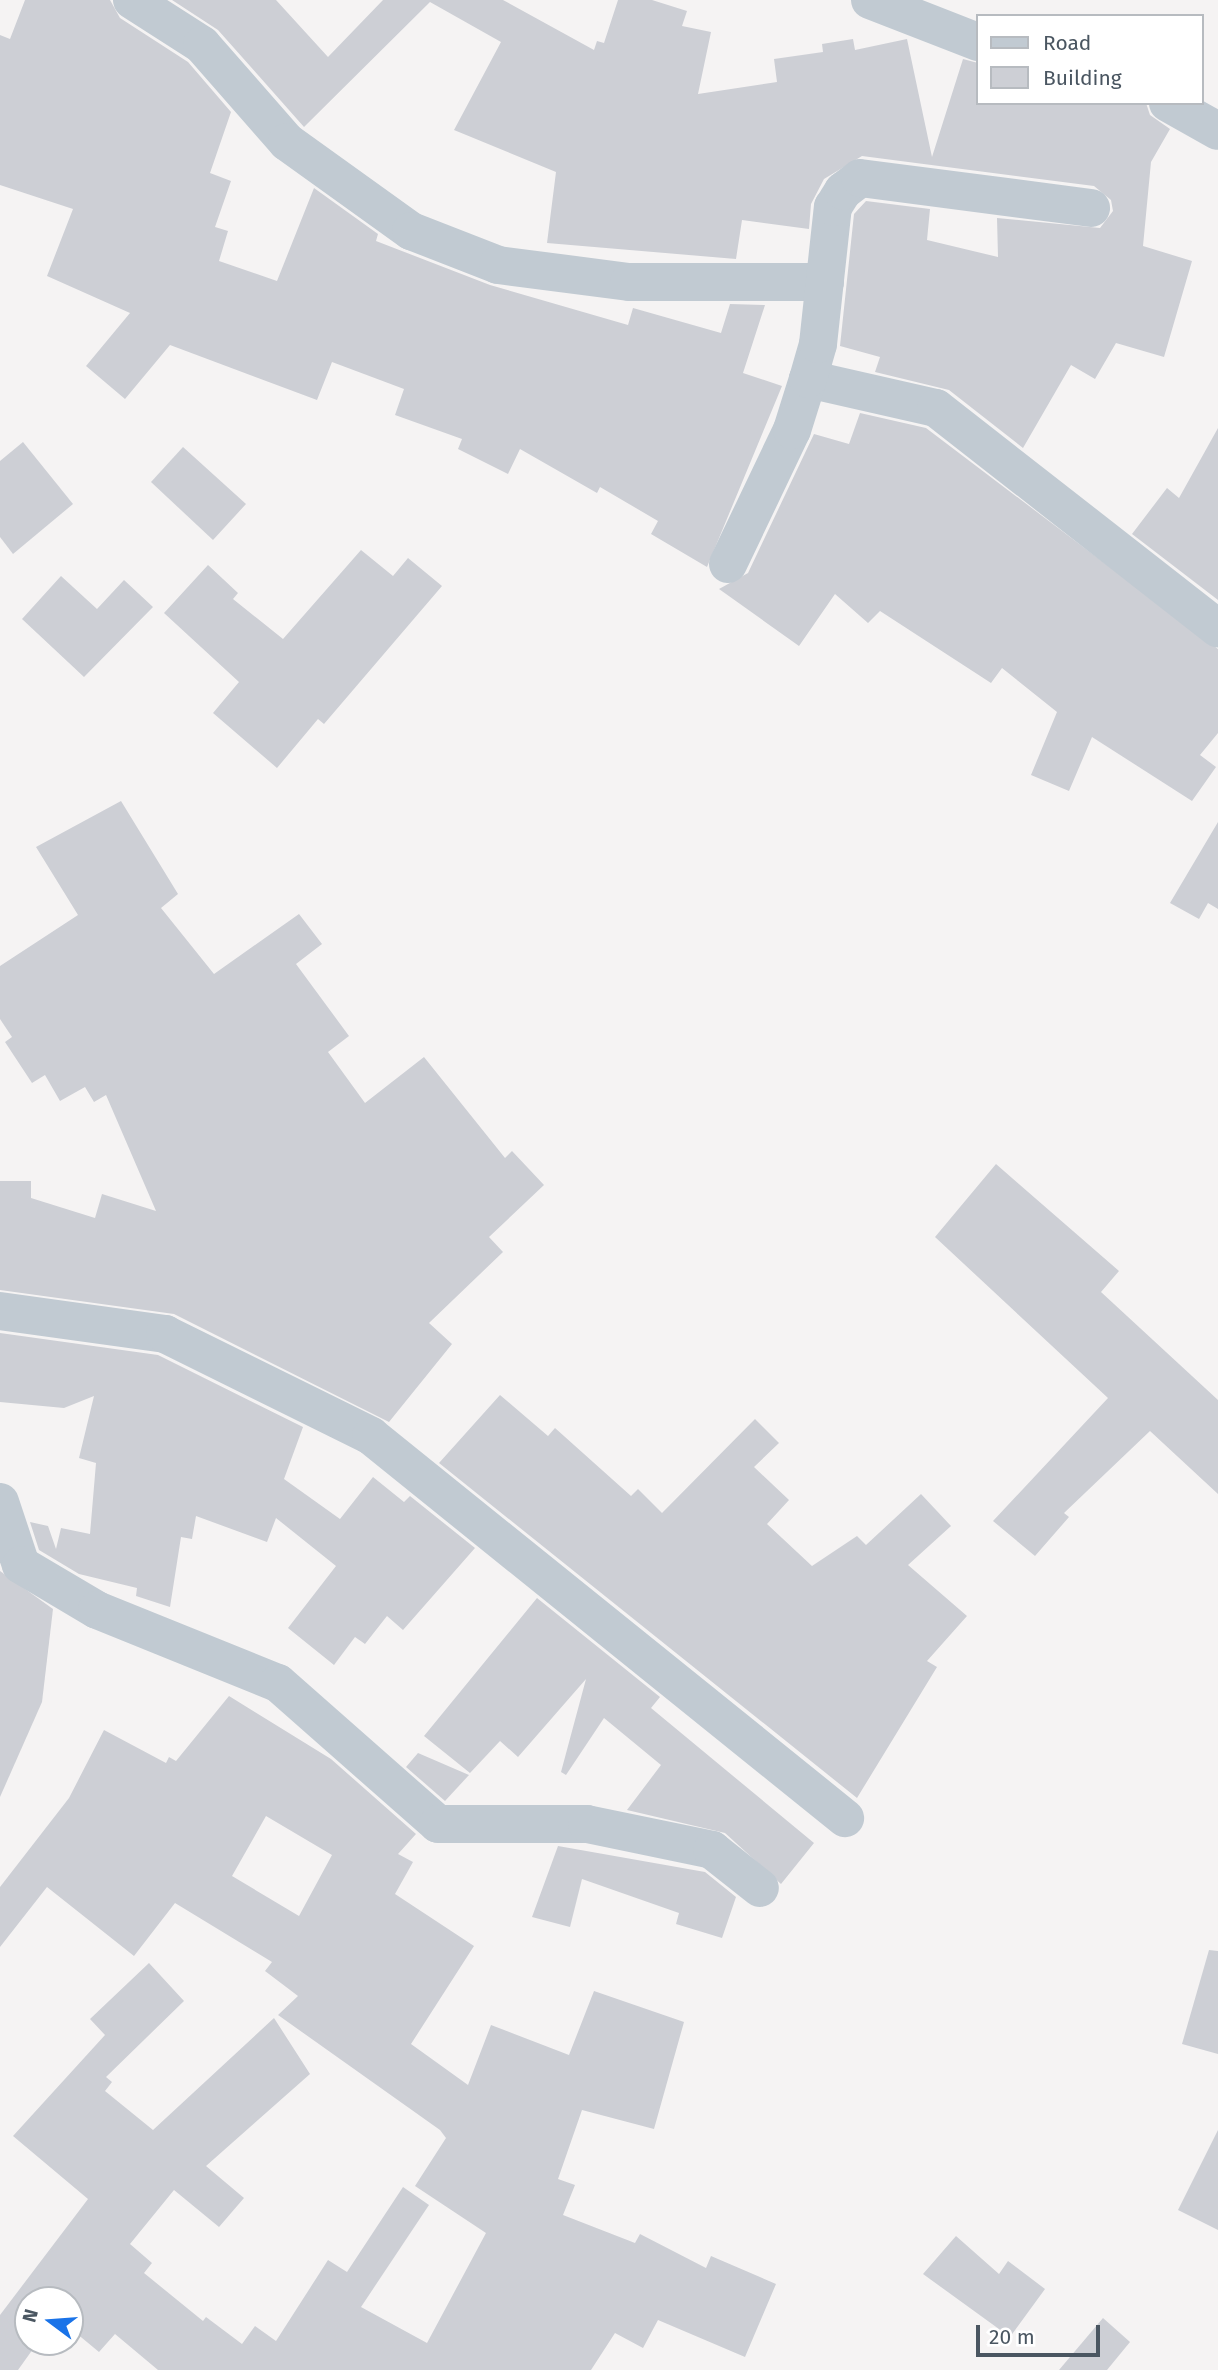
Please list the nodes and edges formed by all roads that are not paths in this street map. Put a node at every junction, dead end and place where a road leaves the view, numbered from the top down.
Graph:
1 (132, 0) edge
2 (870, 0) edge
3 (976, 41) edge
4 (1172, 105) edge
5 (1218, 131) edge
6 (1091, 208) dead end
7 (825, 282) junction
8 (808, 379) junction
9 (728, 564) dead end
10 (1218, 628) edge
11 (0, 1311) edge
12 (0, 1502) edge
13 (845, 1818) dead end
14 (760, 1888) dead end

1 - 7 street
2 - 3 street
4 - 5 street
6 - 7 street
7 - 8 street
8 - 9 street
8 - 10 street
11 - 13 street
12 - 14 street

